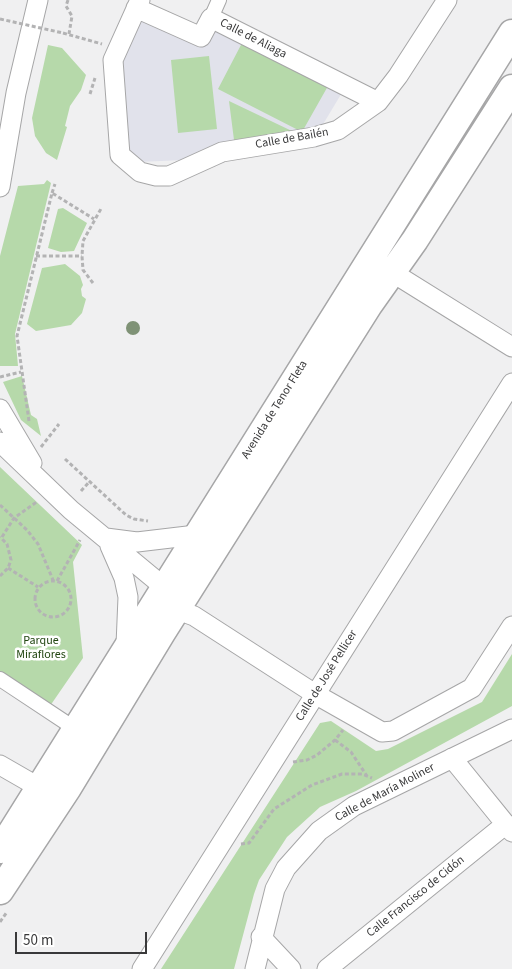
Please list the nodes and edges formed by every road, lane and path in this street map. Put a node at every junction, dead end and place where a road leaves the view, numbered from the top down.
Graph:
1 (38, 0) edge
2 (68, 0) edge
3 (219, 0) edge
4 (447, 0) edge
5 (138, 4) edge
6 (210, 18) junction
7 (0, 19) edge
8 (512, 33) edge
9 (69, 34) junction
10 (90, 40) dead end
11 (512, 88) edge
12 (16, 93) junction
13 (378, 102) junction
14 (0, 139) edge
15 (55, 184) dead end
16 (0, 187) edge
17 (52, 193) junction
18 (102, 207) dead end
19 (94, 219) junction
20 (36, 256) junction
21 (82, 256) junction
22 (365, 265) junction
23 (392, 271) junction
24 (93, 283) dead end
25 (512, 347) edge
26 (21, 372) junction
27 (0, 377) edge
28 (512, 383) edge
29 (0, 409) edge
30 (59, 424) dead end
31 (30, 426) dead end
32 (0, 442) edge
33 (41, 448) dead end
34 (65, 459) dead end
35 (89, 482) junction
36 (51, 490) junction
37 (82, 491) dead end
38 (0, 504) edge
39 (14, 518) junction
40 (151, 522) dead end
41 (88, 524) junction
42 (196, 535) junction
43 (1, 537) edge
44 (106, 538) junction
45 (8, 568) junction
46 (0, 576) edge
47 (55, 581) junction
48 (38, 587) junction
49 (164, 587) junction
50 (176, 612) junction
51 (512, 626) edge
52 (126, 652) junction
53 (0, 679) edge
54 (315, 694) junction
55 (344, 728) dead end
56 (512, 729) edge
57 (78, 730) junction
58 (335, 740) junction
59 (286, 758) dead end
60 (452, 758) junction
61 (0, 765) edge
62 (367, 776) junction
63 (376, 782) dead end
64 (40, 788) junction
65 (68, 788) junction
66 (509, 828) edge
67 (234, 840) dead end
68 (0, 850) edge
69 (0, 891) edge
70 (261, 937) junction
71 (142, 969) edge
72 (255, 969) edge
73 (291, 969) edge
74 (327, 969) edge

1 - 12 street
2 - 9 path
3 - 6 street
4 - 13 street, Calle de Bailén
5 - 6 street, Calle de Aliaga
5 - 13 street, Calle de Bailén
6 - 13 street, Calle de Aliaga
7 - 9 path, bridge
8 - 22 main road, Avenida de Tenor Fleta
9 - 10 path
11 - 23 main road, Avenida de Tenor Fleta
12 - 14 street
12 - 16 street
15 - 17 path
17 - 19 path
17 - 20 path
18 - 19 path
19 - 21 path
20 - 21 path
20 - 26 path
21 - 24 path
22 - 23 street
22 - 42 main road, Avenida de Tenor Fleta
23 - 25 street
23 - 50 main road, Avenida de Tenor Fleta
26 - 27 path
26 - 31 path
28 - 54 street, Calle de José Pellicer
29 - 36 street
30 - 33 path
32 - 36 street
34 - 35 path
35 - 37 path
35 - 40 path
36 - 39 path
36 - 41 street
38 - 39 path
39 - 43 path
39 - 47 path
41 - 44 street
41 - 47 path
42 - 44 street
42 - 49 main road, Avenida de Tenor Fleta
43 - 45 path
44 - 49 street
44 - 52 street
45 - 46 path
45 - 48 path
47 - 48 path
47 - 48 path
49 - 50 street
49 - 52 main road, Avenida de Tenor Fleta
50 - 54 street
50 - 65 main road, Avenida de Tenor Fleta
51 - 54 street
52 - 57 main road, Avenida de Tenor Fleta
53 - 57 street
54 - 71 street, Calle de José Pellicer
55 - 58 path
56 - 60 street, Calle de María Moliner
57 - 64 main road, Avenida de Tenor Fleta
58 - 59 path
58 - 62 path
60 - 66 street
60 - 70 street, Calle de María Moliner
61 - 64 street
62 - 63 path
62 - 67 path
64 - 65 street
64 - 68 main road, Avenida de Tenor Fleta
65 - 69 main road, Avenida de Tenor Fleta
66 - 74 street, Calle Francisco de Cidón
70 - 72 street, Calle de María Moliner
70 - 73 street

